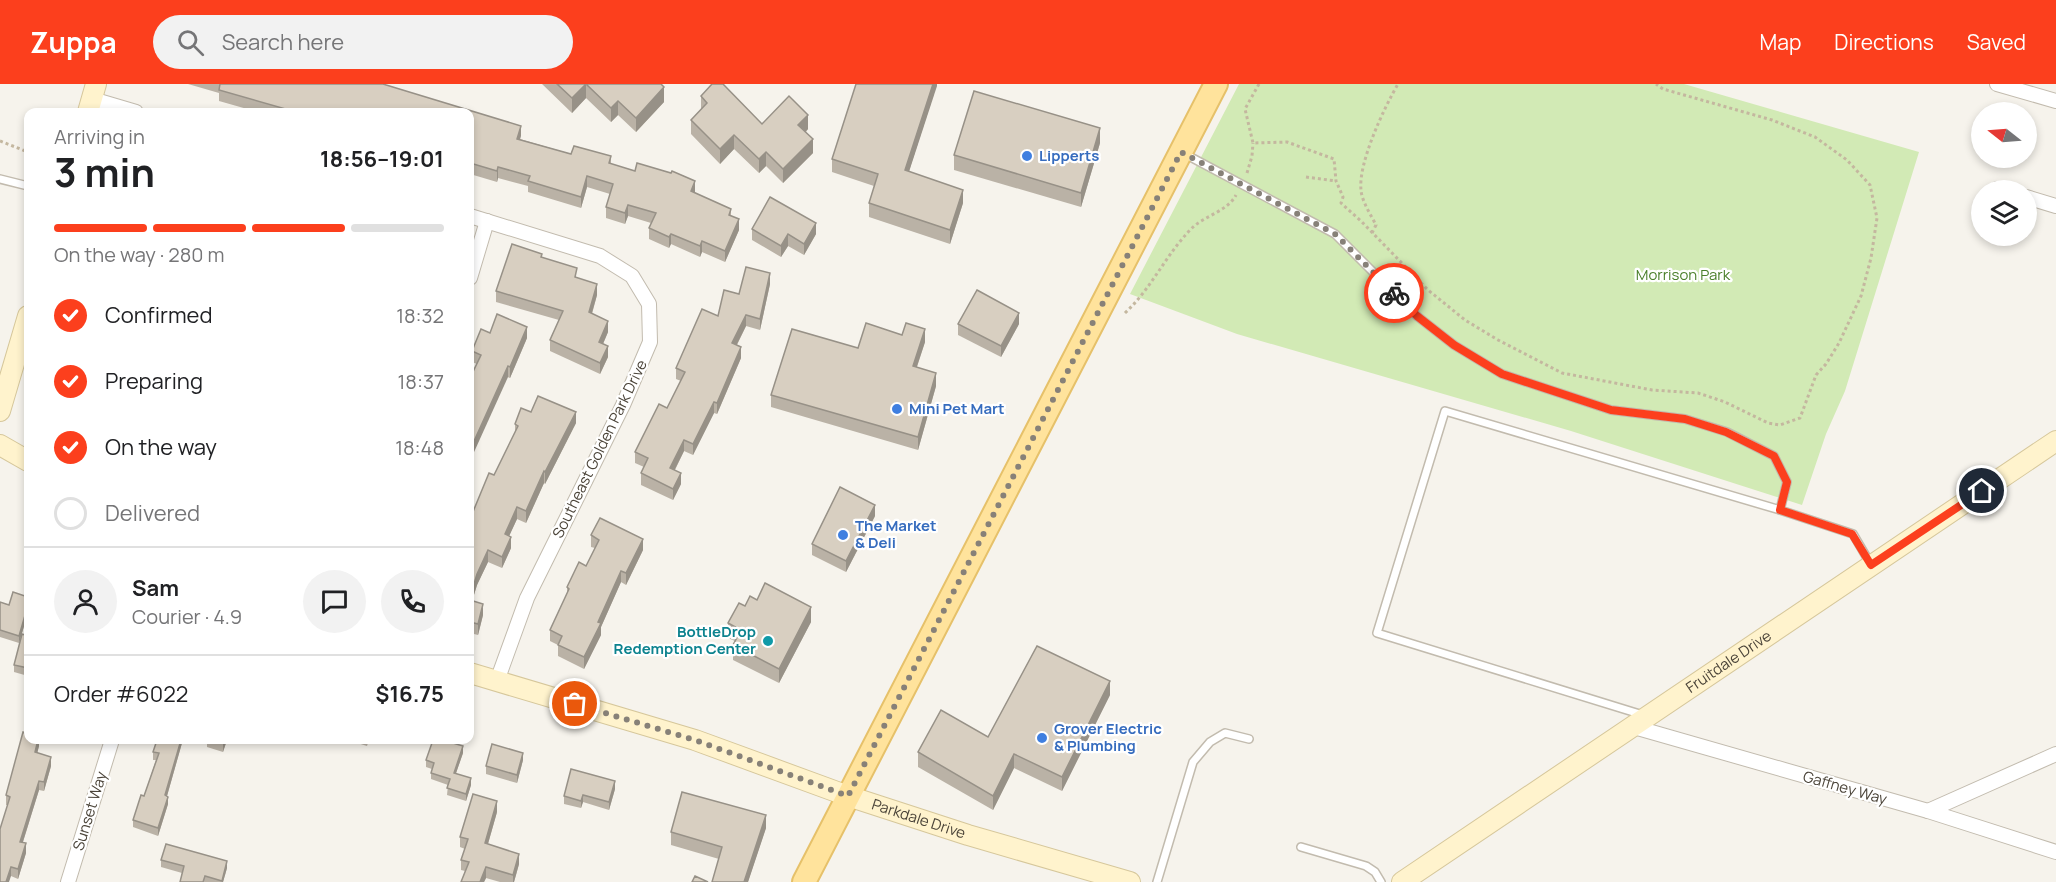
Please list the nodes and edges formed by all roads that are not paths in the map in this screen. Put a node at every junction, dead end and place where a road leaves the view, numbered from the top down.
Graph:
1 (1216, 84) edge
2 (1997, 84) edge
3 (92, 98) edge
4 (2056, 101) edge
5 (123, 108) edge
6 (1181, 152) junction
7 (0, 179) edge
8 (24, 185) edge
9 (2037, 201) edge
10 (2056, 206) edge
11 (474, 217) edge
12 (487, 221) junction
13 (474, 265) edge
14 (24, 330) edge
15 (0, 411) edge
16 (2056, 441) edge
17 (0, 445) edge
18 (24, 458) edge
19 (1780, 510) junction
20 (1871, 565) junction
21 (474, 674) edge
22 (497, 681) junction
23 (1640, 722) junction
24 (1249, 739) dead end
25 (111, 744) edge
26 (2056, 754) edge
27 (848, 796) junction
28 (1928, 811) junction
29 (1301, 847) dead end
30 (2056, 852) edge
31 (68, 882) edge
32 (804, 882) edge
33 (1130, 882) edge
34 (1157, 882) edge
35 (1381, 882) edge
36 (1402, 882) edge

1 - 6 main road
2 - 4 street
3 - 5 street
6 - 19 lane
6 - 27 main road
7 - 8 lane
9 - 10 street
11 - 12 street, Southeast Golden Park Drive
12 - 13 street
12 - 22 street, Southeast Golden Park Drive
14 - 15 main road
16 - 20 main road, Fruitdale Drive
17 - 18 main road
19 - 20 lane
19 - 23 lane
20 - 23 main road, Fruitdale Drive
21 - 22 main road, Parkdale Drive
22 - 27 main road, Parkdale Drive
23 - 28 street, Gaffney Way
23 - 36 main road, Fruitdale Drive
24 - 34 lane
25 - 31 street, Sunset Way
26 - 28 street
27 - 32 main road
27 - 33 main road, Parkdale Drive
28 - 30 street, Gaffney Way
29 - 35 lane

